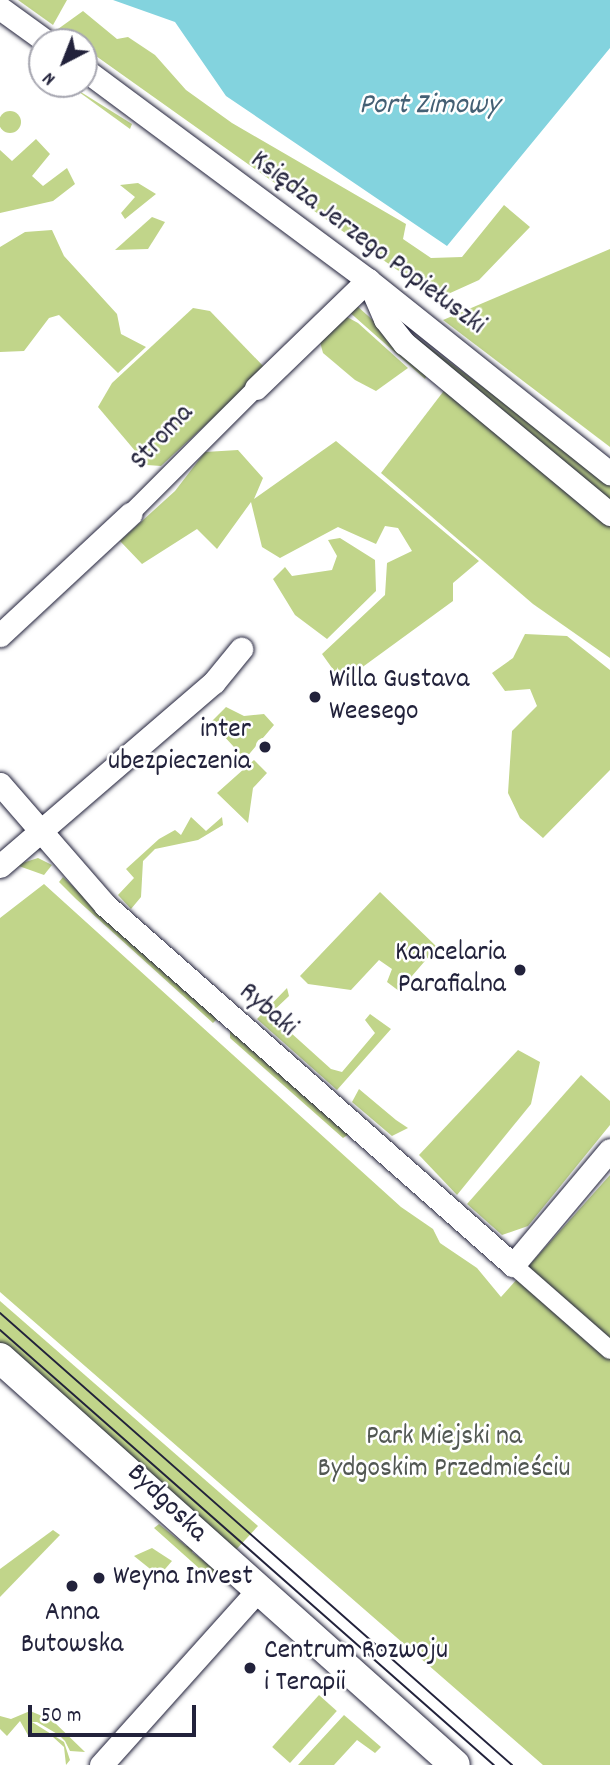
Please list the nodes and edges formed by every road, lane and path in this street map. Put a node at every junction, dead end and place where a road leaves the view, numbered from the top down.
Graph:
1 (0, 8) edge
2 (28, 28) edge
3 (98, 79) edge
4 (368, 280) junction
5 (256, 388) joint
6 (610, 472) edge
7 (130, 514) joint
8 (610, 514) edge
9 (0, 635) edge
10 (241, 649) dead end
11 (0, 784) edge
12 (40, 834) junction
13 (0, 866) edge
14 (610, 1150) edge
15 (513, 1265) junction
16 (610, 1350) edge
17 (0, 1358) edge
18 (257, 1591) junction
19 (101, 1765) edge
20 (455, 1765) edge

1 - 2 street
3 - 4 street, Księdza Jerzego Popiełuszki
4 - 5 street, Stroma
4 - 6 street, Księdza Jerzego Popiełuszki
4 - 8 street
5 - 7 street, Stroma
7 - 9 street, Stroma
10 - 12 street
11 - 12 street, Rybaki
12 - 13 street
12 - 15 street, Rybaki
14 - 15 street
15 - 16 street
17 - 18 street, Bydgoska
18 - 19 street
18 - 20 street, Bydgoska

